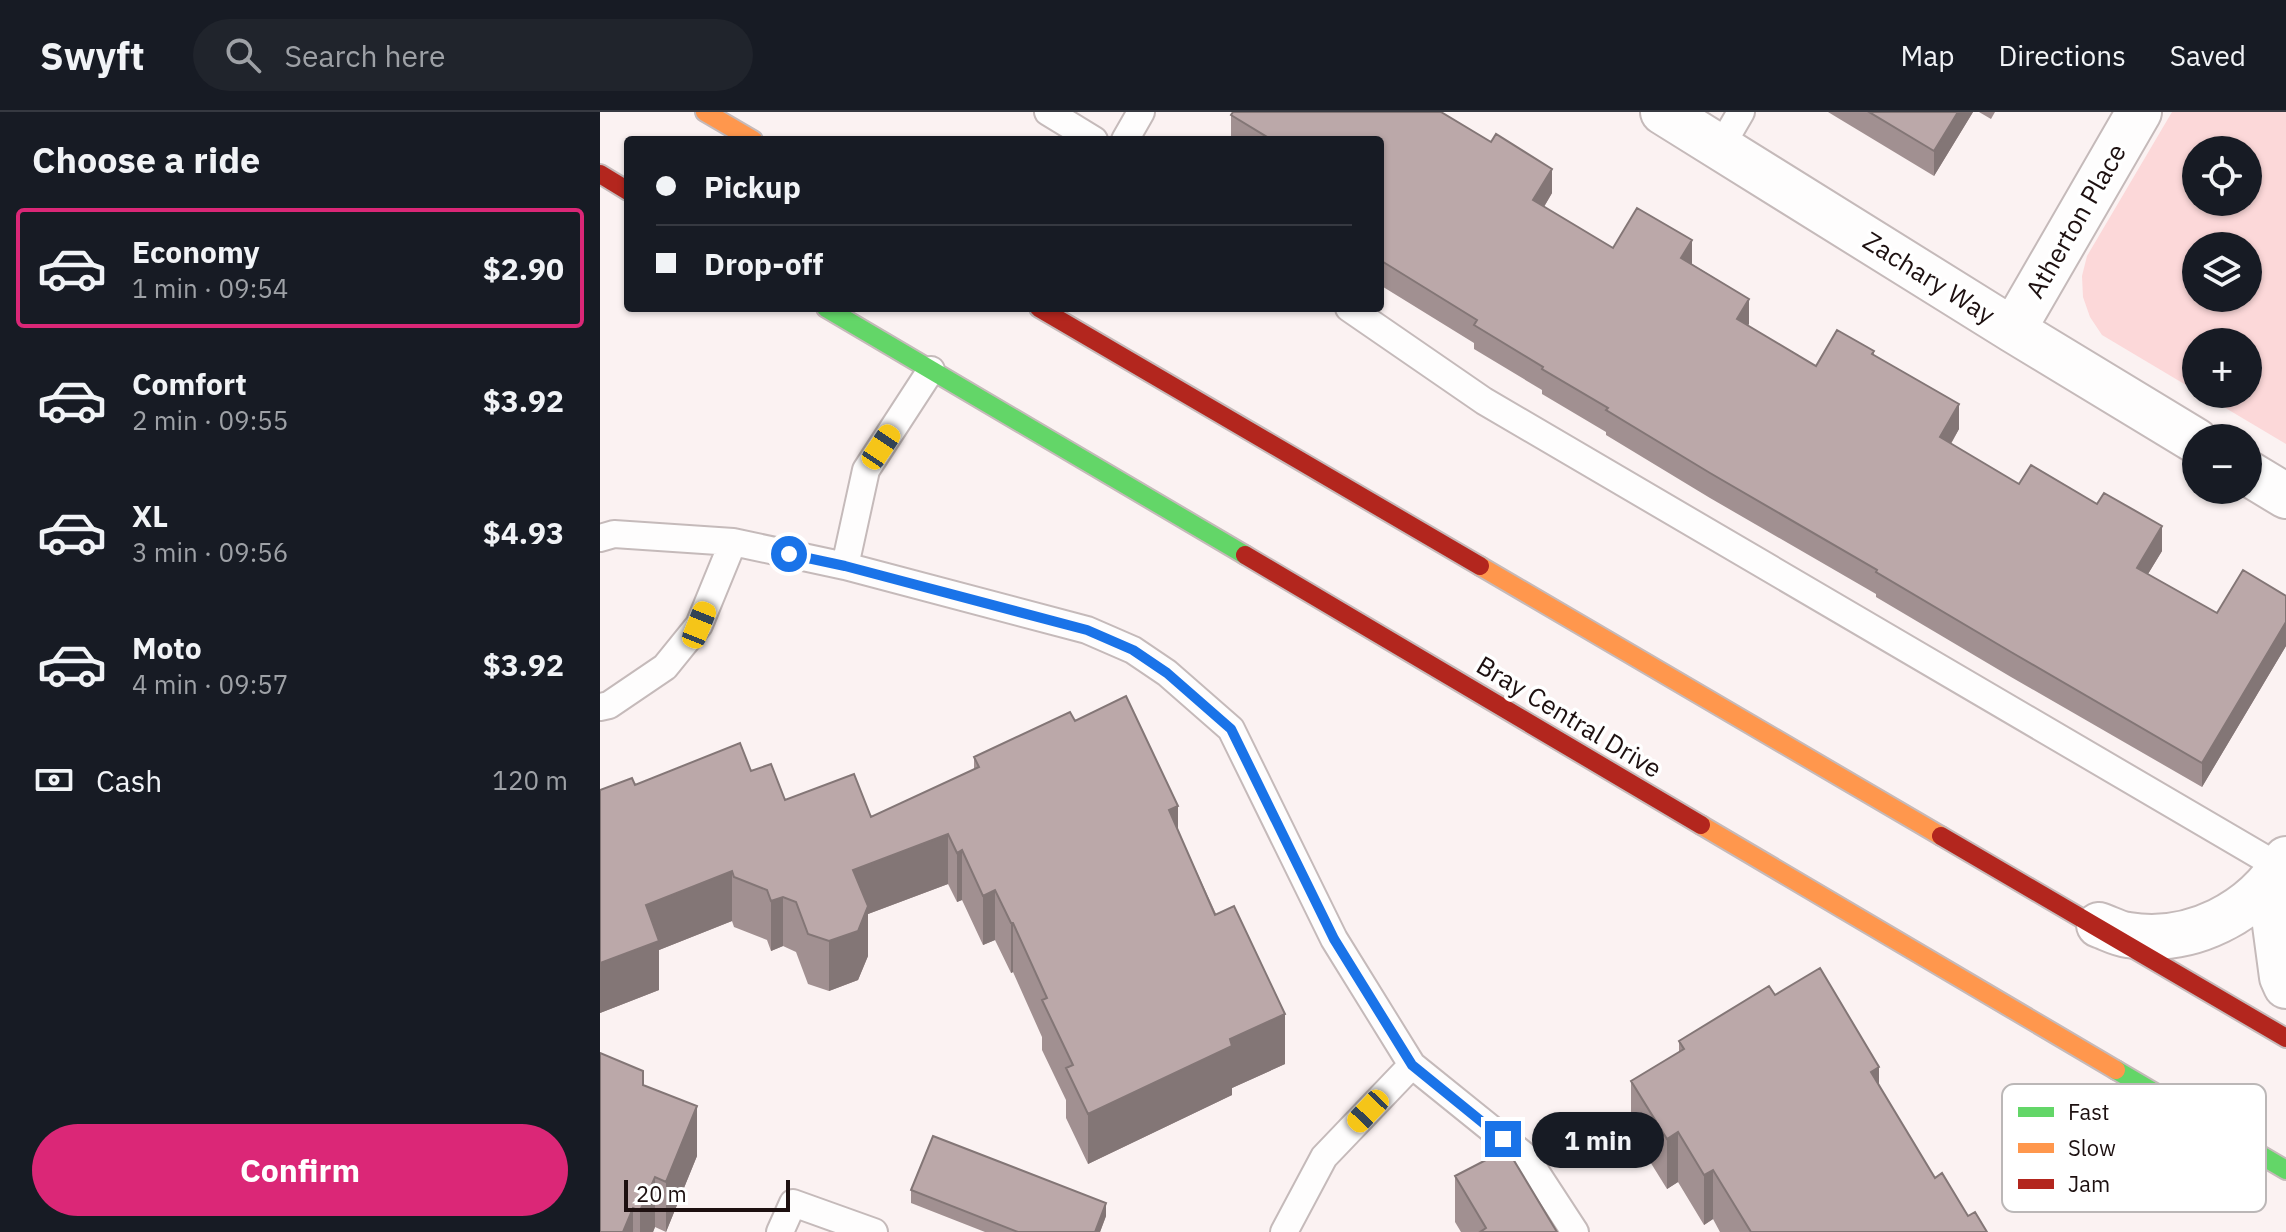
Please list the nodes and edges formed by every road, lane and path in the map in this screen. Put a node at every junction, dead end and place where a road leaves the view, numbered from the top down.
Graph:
1 (705, 112) edge
2 (1048, 112) edge
3 (1141, 112) edge
4 (1663, 112) edge
5 (2139, 112) edge
6 (1730, 130) edge
7 (746, 136) edge
8 (1087, 136) edge
9 (1127, 136) edge
10 (600, 174) edge
11 (624, 189) edge
12 (833, 312) edge
13 (1046, 312) edge
14 (1355, 312) edge
15 (2013, 330) junction
16 (931, 370) junction
17 (2182, 433) edge
18 (2262, 481) edge
19 (2286, 496) edge
20 (600, 538) edge
21 (733, 542) junction
22 (845, 566) junction
23 (600, 707) edge
24 (2283, 864) edge
25 (2082, 919) junction
26 (2286, 986) edge
27 (2286, 1038) edge
28 (1412, 1065) junction
29 (2140, 1084) edge
30 (2266, 1158) edge
31 (2286, 1170) edge
32 (780, 1232) edge
33 (874, 1232) edge
34 (1284, 1232) edge
35 (1575, 1232) edge

1 - 7 street
2 - 8 lane
3 - 9 lane
4 - 6 street, Zachary Way
5 - 15 street, Atherton Place
6 - 15 street, Zachary Way
10 - 11 street
12 - 16 street, Bray Central Drive
13 - 25 street
14 - 24 lane
15 - 17 street, Zachary Way
16 - 22 lane
16 - 29 street, Bray Central Drive
18 - 19 street
20 - 21 lane
21 - 22 lane
21 - 23 lane
22 - 28 lane
24 - 25 street
24 - 26 street
25 - 27 street
28 - 34 lane
28 - 35 lane
30 - 31 street, Bray Central Drive
32 - 33 lane

